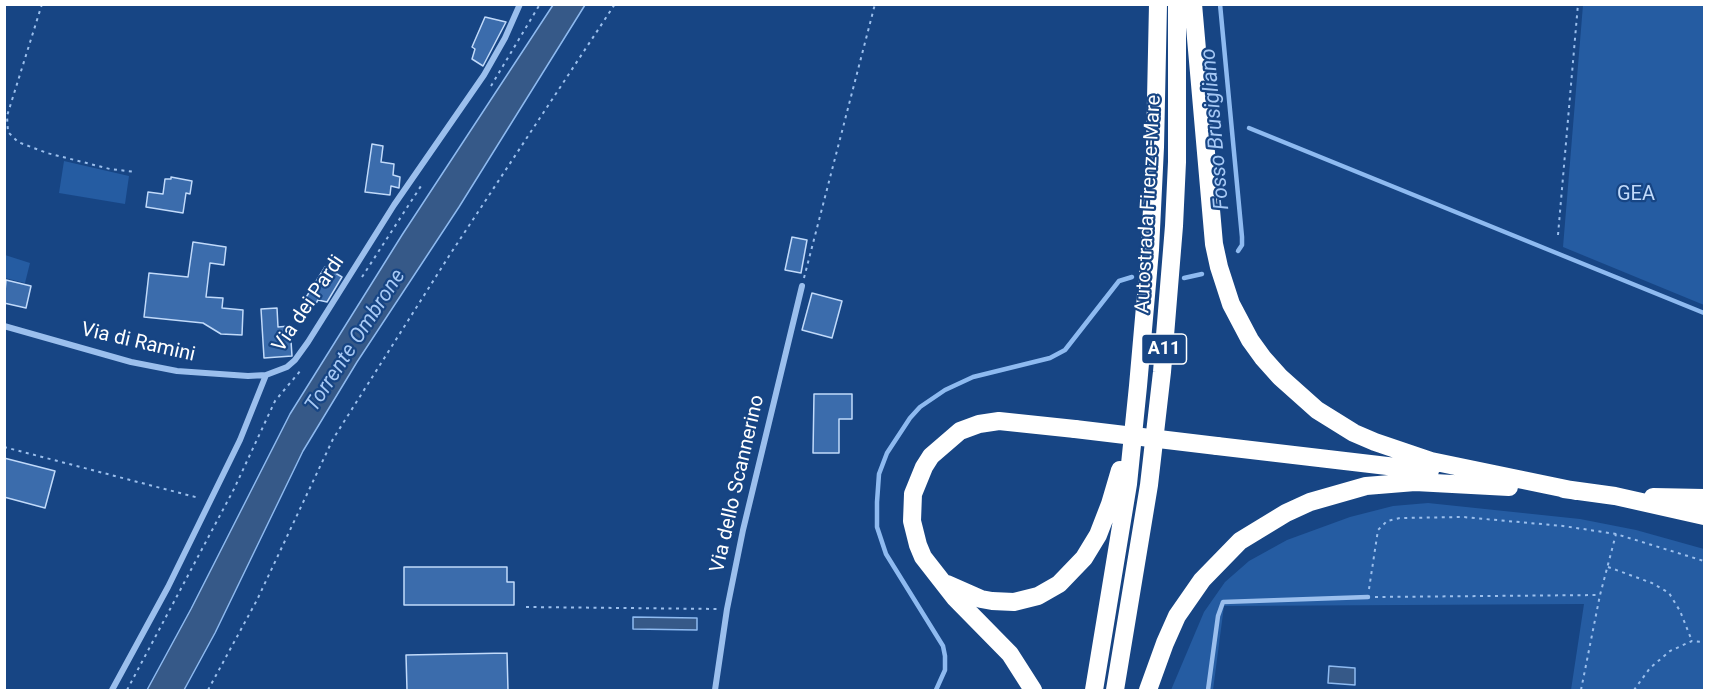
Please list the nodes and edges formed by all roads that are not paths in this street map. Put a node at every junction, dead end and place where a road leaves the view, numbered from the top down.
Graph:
1 (520, 4) edge
2 (1158, 4) edge
3 (1177, 4) edge
4 (1193, 4) edge
5 (802, 286) road end
6 (4, 326) edge
7 (266, 375) junction
8 (1138, 386) junction
9 (1576, 491) junction
10 (1615, 496) junction
11 (1704, 498) edge
12 (1704, 516) edge
13 (942, 582) junction
14 (1368, 597) road end
15 (112, 690) edge
16 (715, 690) edge
17 (1034, 690) edge
18 (1095, 690) edge
19 (1115, 690) edge
20 (1148, 690) edge
21 (1208, 690) edge

1 - 7 street, Via dei Pardi
2 - 8 highway, Autostrada Firenze-Mare / A11
3 - 19 highway, Autostrada Firenze-Mare / A11
4 - 9 highway
5 - 16 street, Via dello Scannerino
6 - 7 street, Via di Ramini
7 - 15 street, Via dei Pardi
8 - 13 highway
8 - 18 highway, Autostrada Firenze-Mare / A11
9 - 10 highway
9 - 13 highway, bridge
9 - 20 highway
10 - 11 highway
10 - 12 highway
13 - 17 highway
14 - 21 lane

